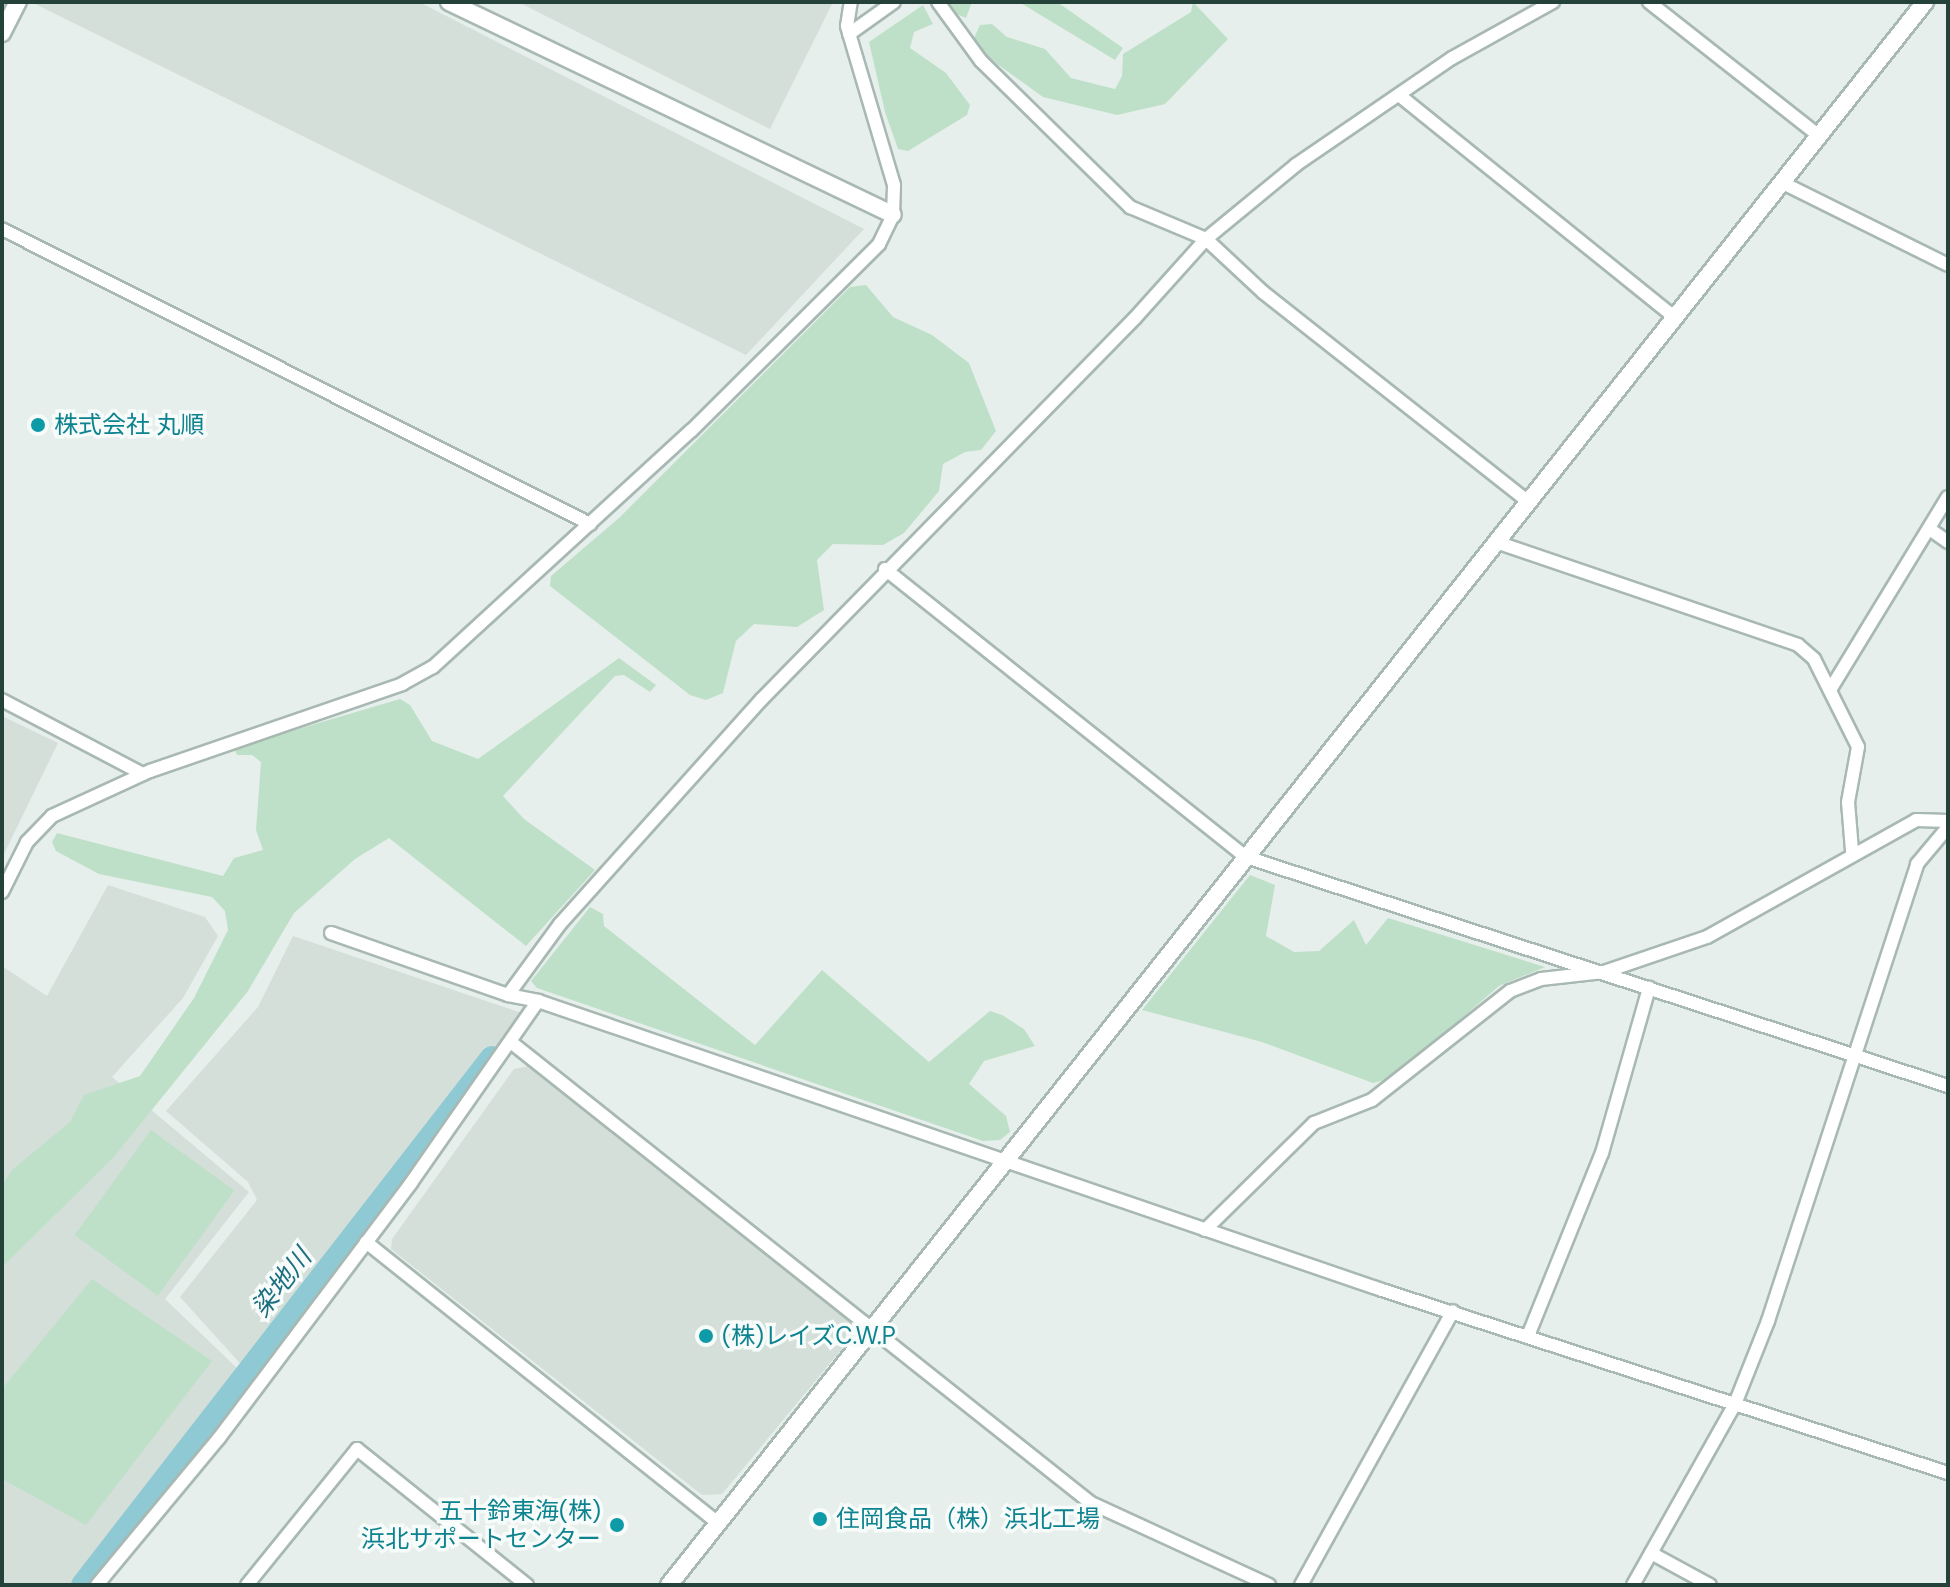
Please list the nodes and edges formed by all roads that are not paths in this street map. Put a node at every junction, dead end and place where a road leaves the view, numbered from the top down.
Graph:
1 (18, 2) edge
2 (449, 2) edge
3 (851, 2) edge
4 (894, 2) edge
5 (938, 2) edge
6 (1553, 2) edge
7 (1649, 2) edge
8 (1925, 2) edge
9 (2, 33) edge
10 (849, 34) junction
11 (1399, 95) junction
12 (1818, 135) junction
13 (1781, 182) junction
14 (893, 215) junction
15 (2, 229) edge
16 (1206, 239) junction
17 (1948, 265) edge
18 (1674, 317) junction
19 (1948, 497) edge
20 (1529, 502) junction
21 (590, 524) junction
22 (1931, 530) junction
23 (1948, 542) edge
24 (1499, 543) junction
25 (885, 569) junction
26 (1830, 690) junction
27 (2, 700) edge
28 (143, 774) junction
29 (1948, 824) edge
30 (1852, 851) junction
31 (1246, 857) junction
32 (2, 892) edge
33 (331, 933) dead end
34 (1604, 972) junction
35 (1649, 988) junction
36 (508, 995) junction
37 (538, 1001) junction
38 (512, 1043) junction
39 (1855, 1056) junction
40 (1948, 1086) edge
41 (1004, 1161) junction
42 (1205, 1230) junction
43 (366, 1242) junction
44 (1453, 1311) junction
45 (870, 1329) junction
46 (1528, 1336) junction
47 (1735, 1404) junction
48 (1948, 1473) edge
49 (718, 1523) junction
50 (1651, 1553) junction
51 (101, 1581) edge
52 (116, 1585) edge
53 (247, 1585) edge
54 (527, 1585) edge
55 (669, 1585) edge
56 (1269, 1585) edge
57 (1301, 1585) edge
58 (1633, 1585) edge
59 (1710, 1585) edge

1 - 9 street
2 - 14 street
3 - 10 street
4 - 10 street
5 - 16 street
6 - 11 street
7 - 12 street
8 - 12 street
10 - 14 street
11 - 16 street
11 - 18 street
12 - 13 street
13 - 17 street
13 - 18 street
14 - 21 street
15 - 21 street
16 - 20 street
16 - 25 street
18 - 20 street
19 - 22 street
20 - 24 street
21 - 28 street
22 - 23 street
22 - 26 street
24 - 26 street
24 - 31 street
25 - 31 street
25 - 36 street
26 - 30 street
27 - 28 street
28 - 32 street
29 - 30 street
29 - 39 street
30 - 34 street
31 - 34 street
31 - 41 street
33 - 36 street
34 - 35 street
34 - 42 street
35 - 39 street
35 - 46 street
36 - 37 street
37 - 38 street
37 - 41 street
38 - 43 street
38 - 45 street
39 - 40 street
39 - 47 street
41 - 42 street
41 - 45 street
42 - 44 street
43 - 49 street
43 - 51 street
44 - 46 street
44 - 57 street
45 - 49 street
45 - 56 street
46 - 47 street
47 - 48 street
47 - 50 street
49 - 55 street
50 - 58 street
50 - 59 street
51 - 52 street
53 - 54 street

